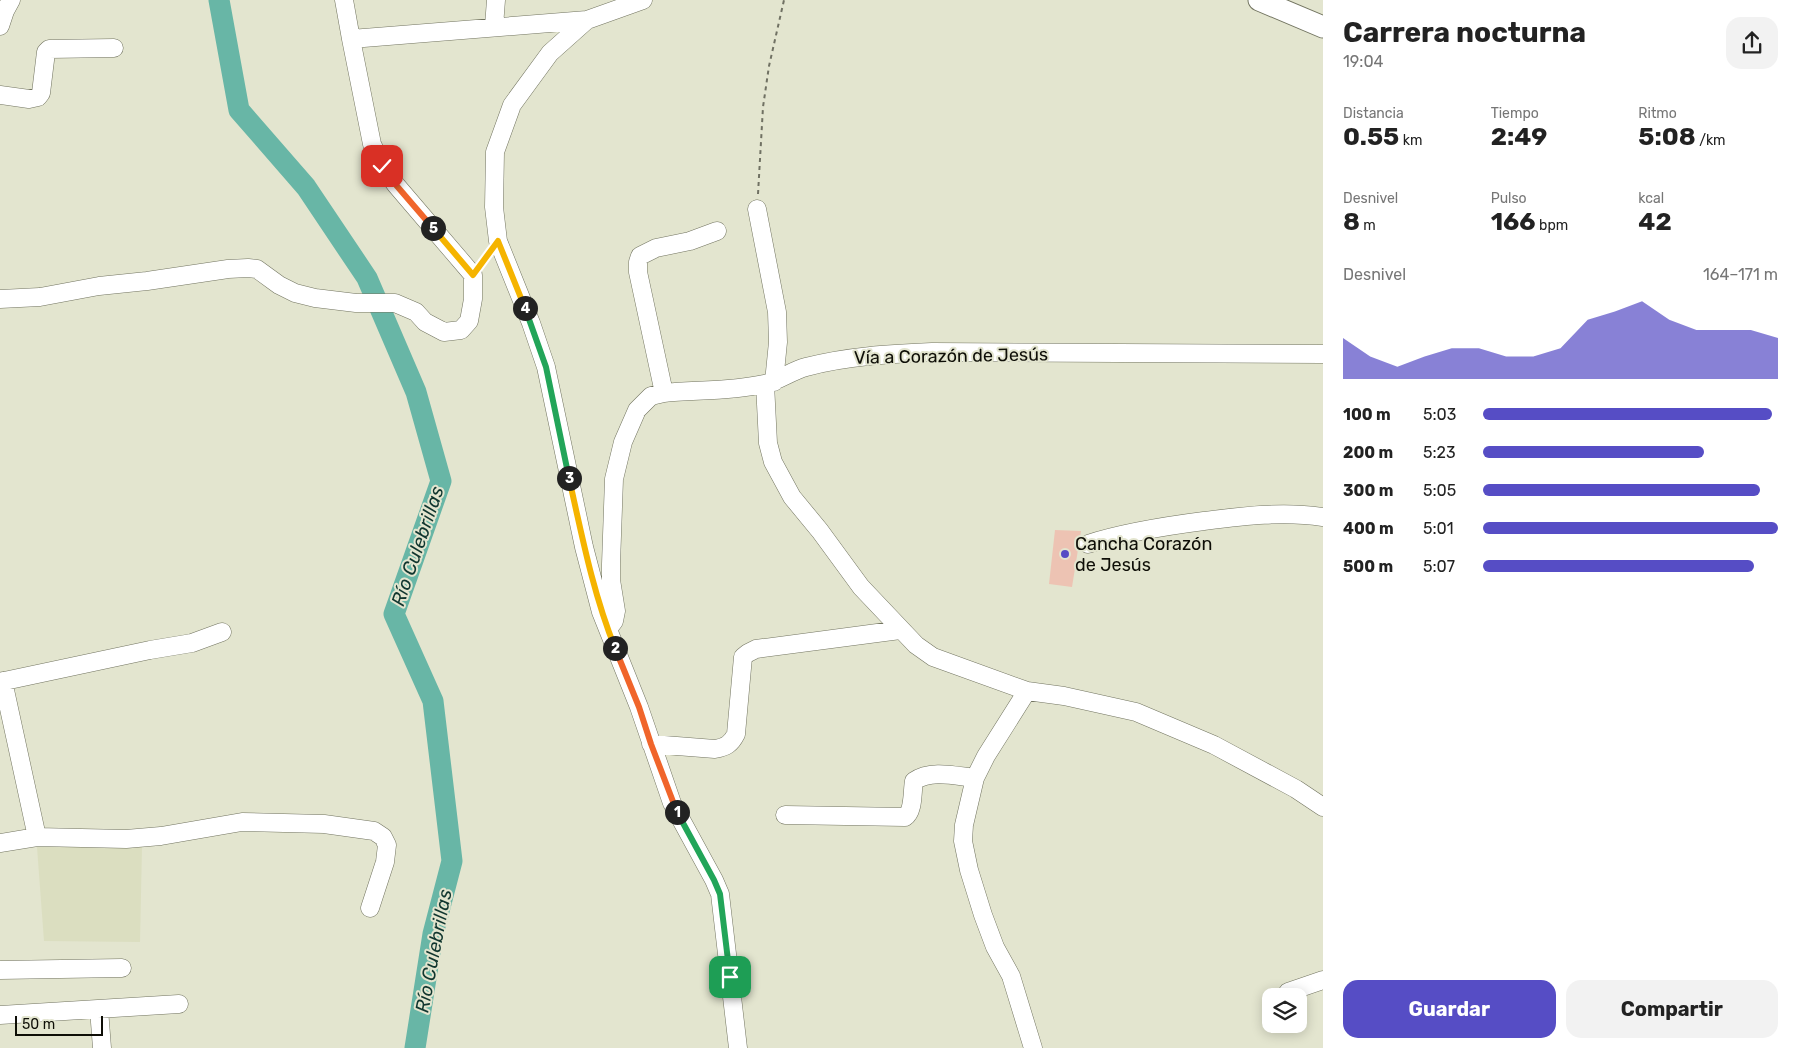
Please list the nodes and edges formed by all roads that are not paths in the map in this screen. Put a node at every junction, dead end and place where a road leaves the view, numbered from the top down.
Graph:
1 (11, 0) edge
2 (344, 0) edge
3 (496, 0) edge
4 (643, 0) edge
5 (1259, 0) edge
6 (588, 20) junction
7 (0, 26) edge
8 (494, 26) junction
9 (1323, 27) edge
10 (351, 40) junction
11 (114, 48) dead end
12 (0, 95) edge
13 (757, 209) road end
14 (716, 231) dead end
15 (0, 299) edge
16 (1323, 354) edge
17 (770, 383) junction
18 (664, 393) junction
19 (1323, 516) edge
20 (1088, 544) dead end
21 (608, 630) junction
22 (900, 630) junction
23 (222, 632) dead end
24 (2, 681) edge
25 (1027, 691) junction
26 (651, 744) junction
27 (975, 778) junction
28 (1323, 807) edge
29 (785, 815) dead end
30 (37, 837) junction
31 (0, 844) edge
32 (370, 908) dead end
33 (122, 968) dead end
34 (0, 970) edge
35 (1323, 980) edge
36 (1300, 988) edge
37 (179, 1004) dead end
38 (99, 1009) junction
39 (0, 1015) edge
40 (102, 1048) edge
41 (738, 1048) edge
42 (1033, 1048) edge

1 - 7 street
2 - 10 street
3 - 8 street
4 - 6 street
5 - 9 main road
6 - 8 street
6 - 21 street
8 - 10 street
10 - 15 street
11 - 12 street
13 - 17 street
14 - 18 street
16 - 17 street, Vía a Corazón de Jesús
17 - 18 street, Vía a Corazón de Jesús
17 - 22 street
18 - 21 street, Vía a Corazón de Jesús
19 - 20 street
21 - 26 street
22 - 25 street
22 - 26 street
23 - 24 street
24 - 30 street
25 - 27 street
25 - 28 street
26 - 41 street
27 - 29 street
27 - 42 street
30 - 31 street
30 - 32 street
33 - 34 street
35 - 36 street
37 - 38 street
38 - 39 street
38 - 40 street

